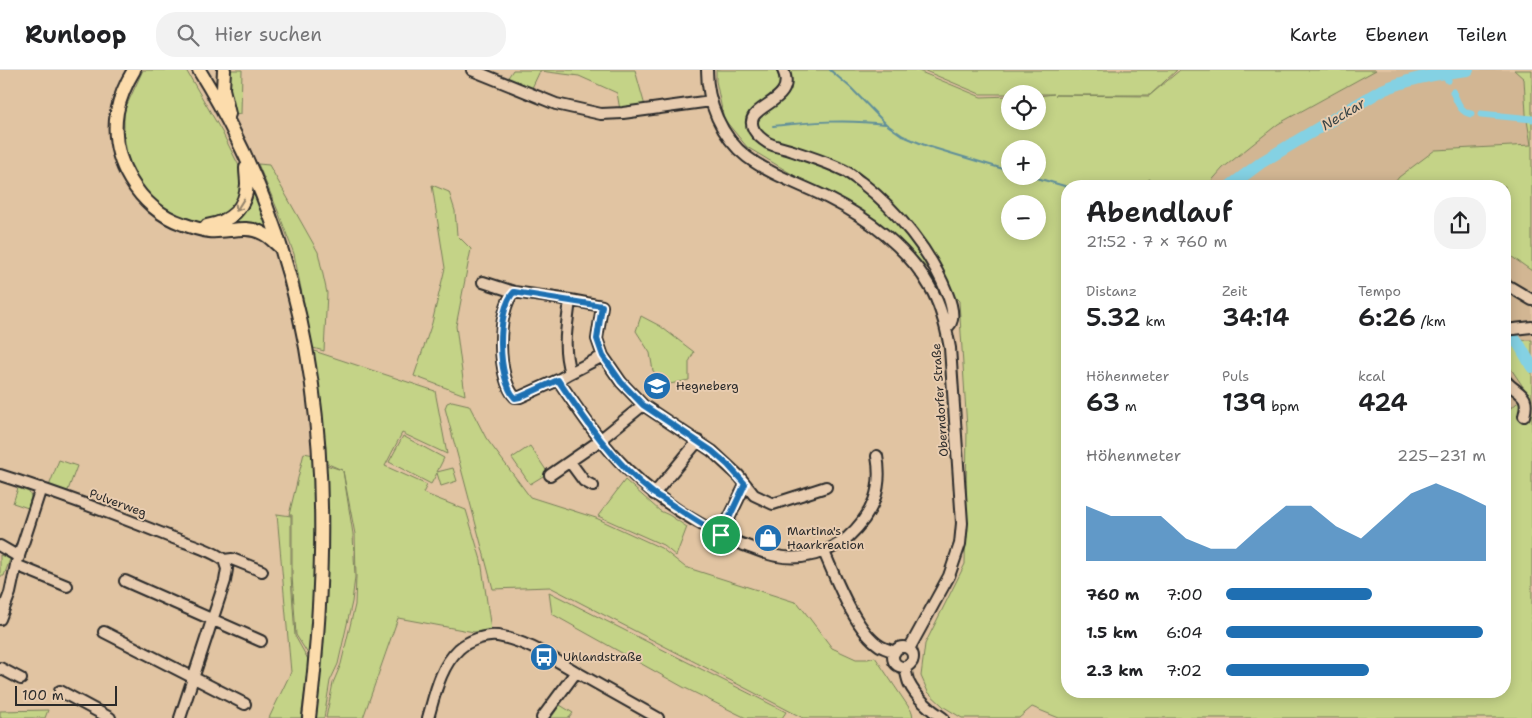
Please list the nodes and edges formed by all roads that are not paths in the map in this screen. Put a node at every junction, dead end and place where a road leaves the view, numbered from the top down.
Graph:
1 (134, 70) edge
2 (198, 70) edge
3 (224, 70) edge
4 (472, 70) edge
5 (707, 70) edge
6 (783, 70) edge
7 (711, 101) junction
8 (231, 127) junction
9 (246, 158) junction
10 (197, 228) junction
11 (282, 249) junction
12 (484, 282) dead end
13 (1511, 288) edge
14 (514, 292) junction
15 (570, 300) junction
16 (1532, 300) edge
17 (1532, 327) edge
18 (946, 328) junction
19 (1511, 329) edge
20 (603, 356) junction
21 (570, 373) junction
22 (558, 380) junction
23 (1511, 388) edge
24 (643, 405) junction
25 (1524, 416) dead end
26 (600, 439) junction
27 (698, 442) junction
28 (877, 456) dead end
29 (570, 462) junction
30 (0, 475) edge
31 (550, 475) dead end
32 (745, 484) junction
33 (593, 486) dead end
34 (826, 487) dead end
35 (41, 488) junction
36 (654, 494) junction
37 (721, 535) junction
38 (0, 546) edge
39 (824, 552) junction
40 (224, 560) junction
41 (17, 561) junction
42 (262, 571) dead end
43 (125, 581) dead end
44 (67, 586) dead end
45 (0, 618) edge
46 (213, 620) junction
47 (104, 632) dead end
48 (261, 641) dead end
49 (909, 649) junction
50 (895, 652) junction
51 (905, 667) junction
52 (0, 668) edge
53 (576, 672) junction
54 (192, 678) junction
55 (21, 679) dead end
56 (60, 691) dead end
57 (245, 704) dead end
58 (183, 717) edge
59 (110, 718) edge
60 (309, 718) edge
61 (428, 718) edge
62 (542, 718) edge
63 (658, 718) edge
64 (943, 718) edge

1 - 10 main road
2 - 8 main road
3 - 8 main road
4 - 7 street
5 - 7 street, Oberndorfer Straße
6 - 18 street
7 - 18 street, Oberndorfer Straße
8 - 9 main road
9 -> 10 main road
9 - 11 main road
10 - 11 main road
11 - 60 main road
12 - 14 street
13 - 16 street
14 - 15 street
14 - 22 street
15 - 20 street
15 - 21 street
17 - 19 street
18 - 49 street, Oberndorfer Straße
20 - 21 street
20 - 24 street
21 - 22 street
22 - 26 street
23 - 25 street
24 - 26 street
24 - 27 street
26 - 29 street
26 - 36 street
27 - 32 street
27 - 36 street
28 - 39 street
29 - 31 street
29 - 33 street
30 - 35 street, Pulverweg
32 - 34 street
32 - 37 street
35 - 40 street, Pulverweg
35 - 41 street
36 - 37 street
37 - 39 street
38 - 41 street
39 - 50 street
40 - 42 street, Pulverweg
40 - 46 street
41 - 44 street
41 - 45 street
43 - 46 street
46 - 48 street
46 - 54 street
47 - 54 street
49 - 50 street
49 - 51 street, Oberndorfer Straße
50 - 51 street
51 - 64 street
52 - 55 street
53 - 61 street
53 - 62 street
53 - 63 street
54 - 57 street
54 - 58 street
56 - 59 street

